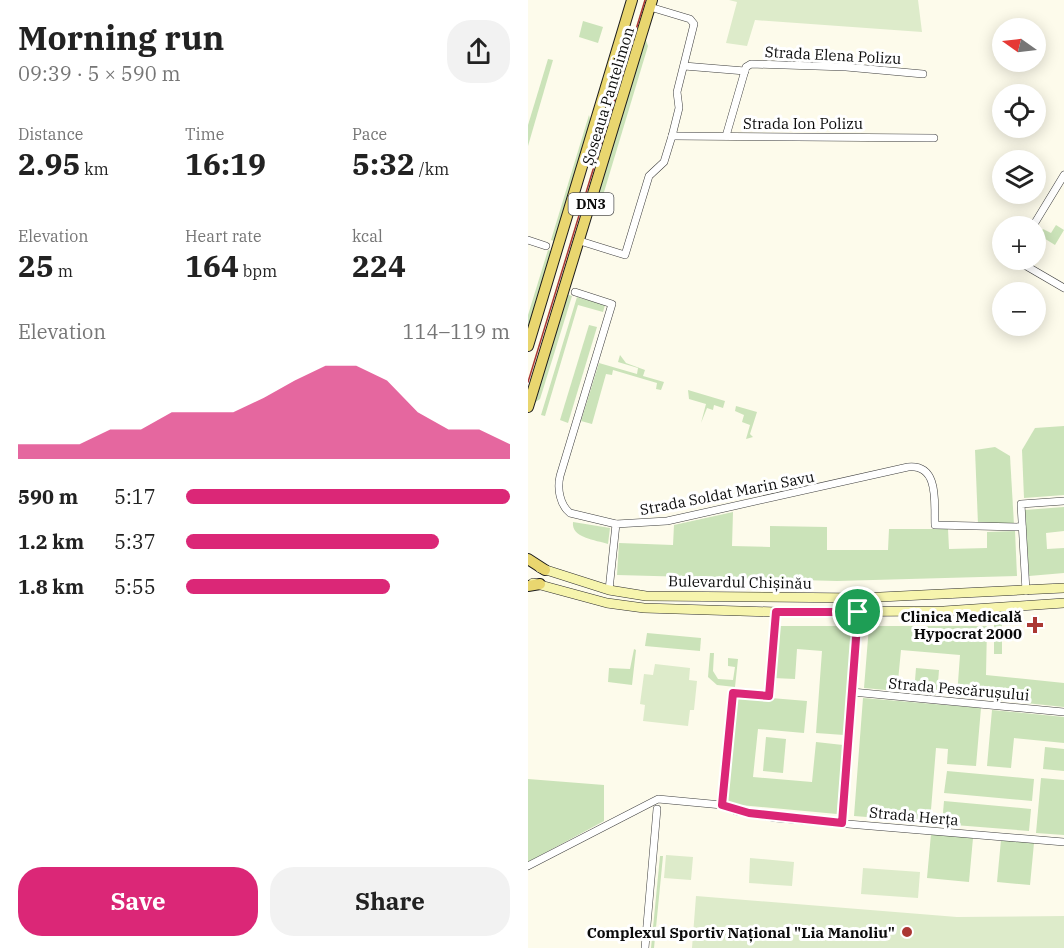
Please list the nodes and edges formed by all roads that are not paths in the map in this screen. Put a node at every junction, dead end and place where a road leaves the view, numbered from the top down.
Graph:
1 (632, 0) edge
2 (651, 3) edge
3 (684, 66) junction
4 (744, 70) junction
5 (923, 74) dead end
6 (672, 136) junction
7 (726, 136) junction
8 (934, 138) dead end
9 (1064, 175) edge
10 (1040, 216) edge
11 (528, 240) edge
12 (580, 241) junction
13 (546, 246) dead end
14 (1033, 270) edge
15 (1064, 288) edge
16 (575, 292) dead end
17 (528, 346) edge
18 (528, 408) edge
19 (1064, 501) edge
20 (616, 524) junction
21 (1022, 527) junction
22 (528, 561) edge
23 (545, 570) junction
24 (528, 584) edge
25 (540, 584) junction
26 (1064, 588) edge
27 (609, 590) junction
28 (1026, 591) junction
29 (1064, 603) edge
30 (776, 612) junction
31 (858, 612) junction
32 (852, 692) junction
33 (1064, 712) edge
34 (722, 805) junction
35 (657, 809) dead end
36 (842, 823) junction
37 (1064, 842) edge
38 (528, 866) edge
39 (645, 948) edge

1 - 17 main road, Șoseaua Pantelimon / DN3
2 - 3 street
2 - 12 main road, Șoseaua Pantelimon / DN3
3 - 4 street, Strada Elena Polizu
3 - 6 street
4 - 5 street, Strada Elena Polizu
4 - 7 street, Strada Elena Polizu
6 - 7 street, Strada Ion Polizu
6 - 12 street
7 - 8 street, Strada Ion Polizu
9 - 10 street
11 - 13 street
12 - 18 main road, Șoseaua Pantelimon / DN3
14 - 15 street
16 - 20 street, Strada Soldat Marin Savu
19 - 21 street
20 - 21 street, Strada Soldat Marin Savu
20 - 27 street
21 - 28 street
22 - 23 main road
23 - 25 street
23 - 27 main road, Bulevardul Chișinău
24 - 25 main road
25 - 30 main road, Bulevardul Chișinău
26 - 28 main road, Bulevardul Chișinău
27 - 28 main road, Bulevardul Chișinău
29 - 31 main road, Bulevardul Chișinău
30 - 31 main road, Bulevardul Chișinău
30 - 34 street
31 - 32 street
32 - 33 street, Strada Pescărușului
32 - 36 street
34 - 36 street, Strada Herța
34 - 38 street, Strada Herța
35 - 39 street
36 - 37 street, Strada Herța

